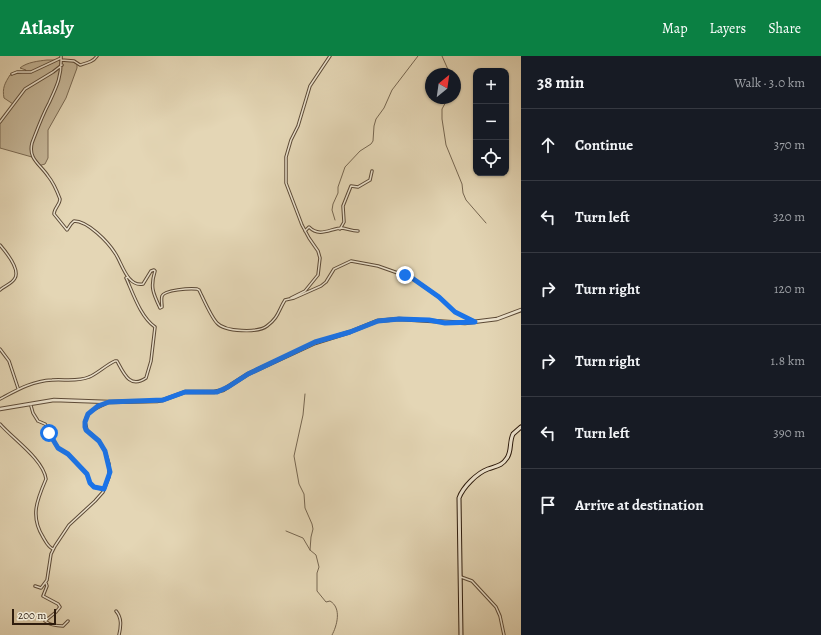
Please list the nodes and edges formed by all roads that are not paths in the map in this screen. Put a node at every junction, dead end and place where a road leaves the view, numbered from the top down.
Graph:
1 (97, 56) edge
2 (330, 56) edge
3 (61, 58) edge
4 (62, 65) junction
5 (12, 74) dead end
6 (0, 122) edge
7 (372, 171) dead end
8 (340, 229) junction
9 (305, 231) junction
10 (358, 231) dead end
11 (0, 245) edge
12 (405, 275) junction
13 (128, 277) junction
14 (398, 277) dead end
15 (0, 290) edge
16 (289, 299) junction
17 (521, 310) edge
18 (475, 322) junction
19 (0, 349) edge
20 (18, 389) junction
21 (0, 399) edge
22 (109, 402) junction
23 (31, 406) dead end
24 (0, 409) edge
25 (0, 424) edge
26 (521, 427) edge
27 (104, 489) junction
28 (53, 549) junction
29 (461, 577) junction
30 (46, 583) junction
31 (35, 586) dead end
32 (116, 611) dead end
33 (68, 621) dead end
34 (119, 635) edge
35 (461, 635) edge
36 (504, 635) edge

1 - 3 street
2 - 9 street
3 - 4 street
3 - 5 street
4 - 6 street
4 - 13 street
7 - 8 street
8 - 9 street
8 - 10 street
9 - 16 street
11 - 15 street
12 - 14 street
12 - 16 street
12 - 18 street
13 - 16 street
13 - 20 street
17 - 18 street
18 - 22 street
19 - 20 street
20 - 21 street
22 - 24 street
22 - 27 street
23 - 27 street
25 - 28 street
26 - 29 main road
27 - 28 street
28 - 30 street
29 - 35 main road
29 - 36 street
30 - 31 street
30 - 33 street
32 - 34 street

